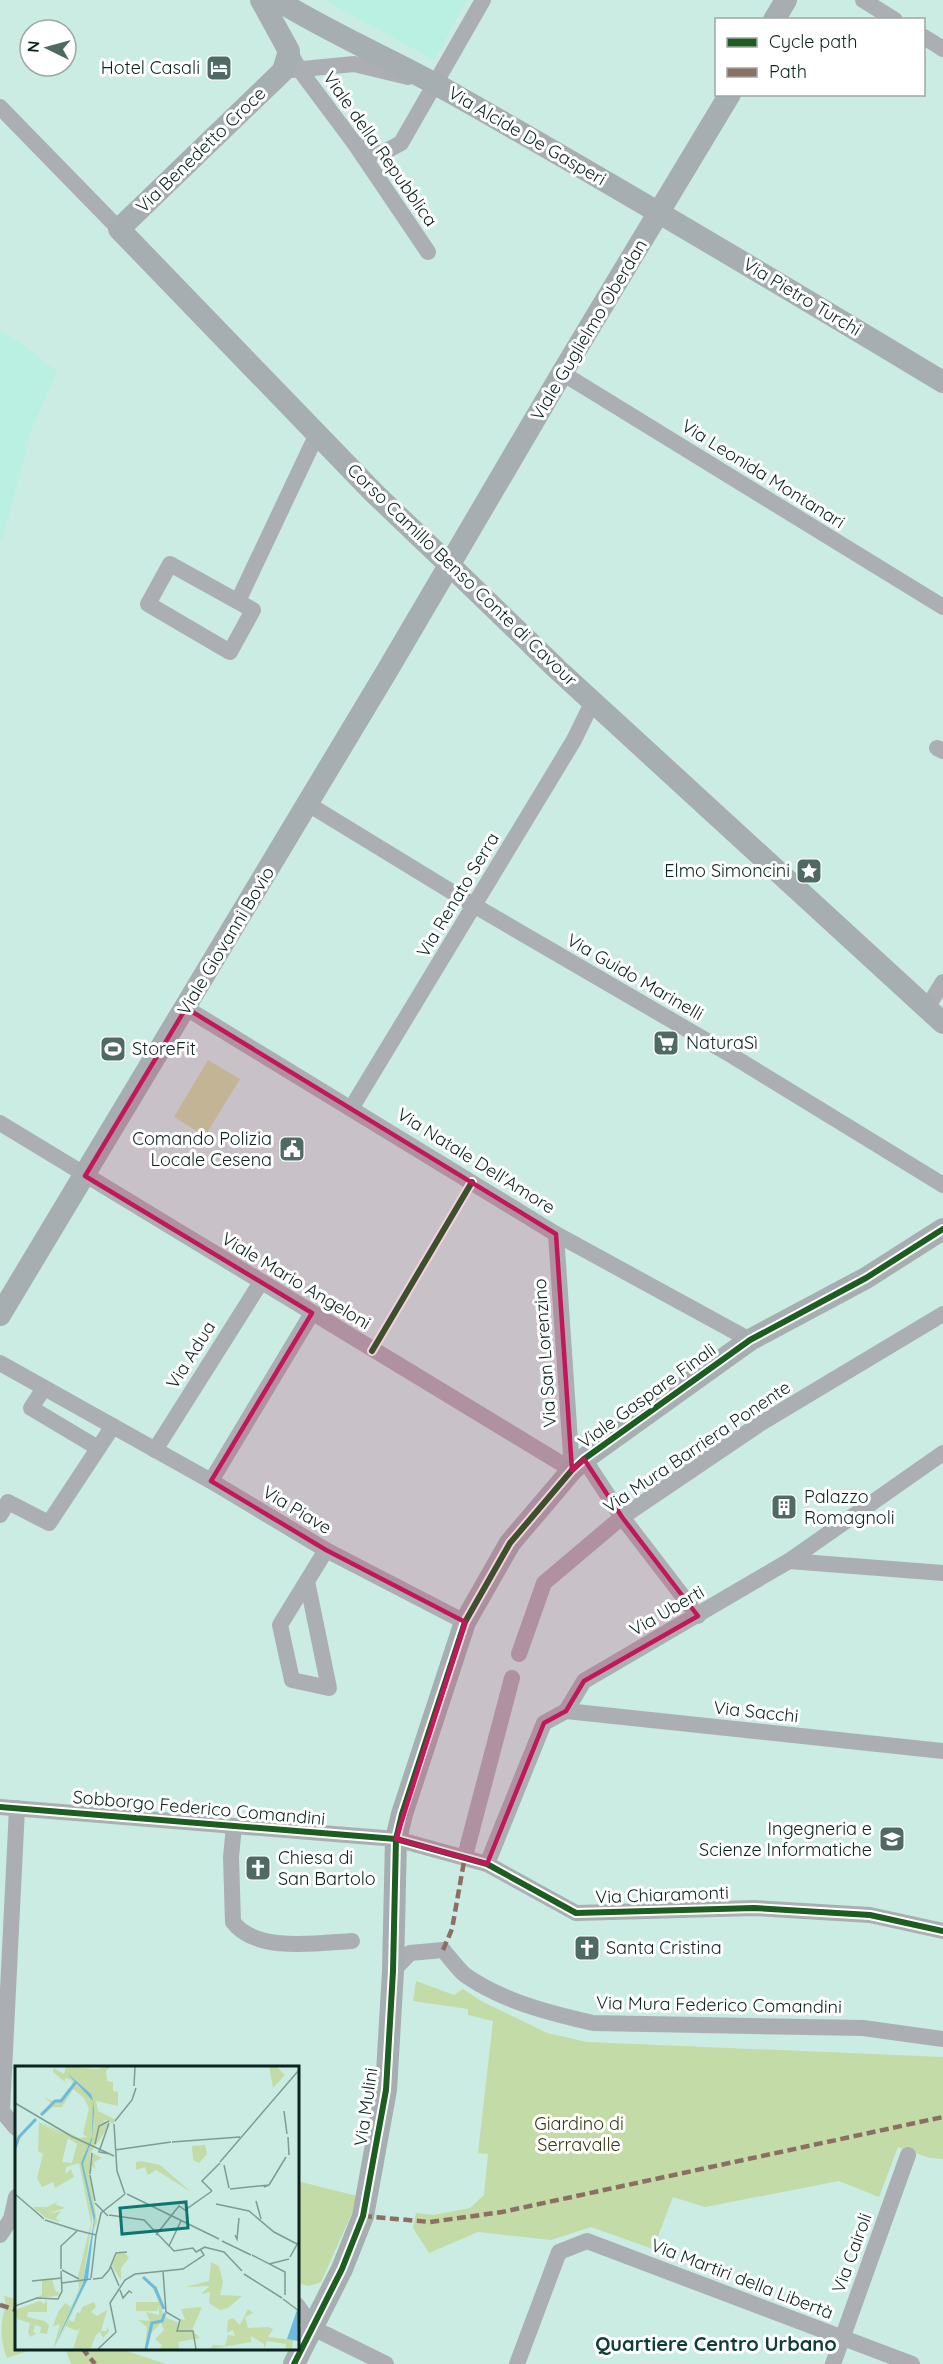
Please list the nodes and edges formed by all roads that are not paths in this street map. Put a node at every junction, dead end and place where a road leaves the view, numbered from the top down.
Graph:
1 (261, 0) edge
2 (277, 0) edge
3 (483, 0) edge
4 (786, 0) edge
5 (863, 0) edge
6 (775, 18) edge
7 (892, 18) edge
8 (925, 38) edge
9 (943, 48) edge
10 (290, 64) junction
11 (435, 83) junction
12 (729, 96) edge
13 (0, 107) edge
14 (355, 144) junction
15 (660, 212) junction
16 (119, 229) junction
17 (428, 252) dead end
18 (562, 373) junction
19 (943, 382) edge
20 (317, 434) junction
21 (450, 566) junction
22 (238, 601) junction
23 (943, 607) edge
24 (593, 701) junction
25 (308, 804) junction
26 (475, 906) junction
27 (943, 981) edge
28 (186, 1008) junction
29 (935, 1015) edge
30 (352, 1107) junction
31 (0, 1123) edge
32 (85, 1176) junction
33 (943, 1185) edge
34 (943, 1229) edge
35 (556, 1234) junction
36 (261, 1282) junction
37 (312, 1313) junction
38 (943, 1314) edge
39 (0, 1315) edge
40 (750, 1340) junction
41 (0, 1363) edge
42 (44, 1388) junction
43 (113, 1426) junction
44 (98, 1448) junction
45 (155, 1450) junction
46 (943, 1453) edge
47 (578, 1464) junction
48 (211, 1481) junction
49 (0, 1515) edge
50 (622, 1518) junction
51 (326, 1550) junction
52 (789, 1561) junction
53 (943, 1573) edge
54 (307, 1581) junction
55 (698, 1616) junction
56 (465, 1622) junction
57 (519, 1654) dead end
58 (512, 1678) dead end
59 (566, 1711) junction
60 (943, 1751) edge
61 (0, 1807) edge
62 (17, 1808) junction
63 (234, 1826) junction
64 (396, 1839) junction
65 (465, 1856) junction
66 (487, 1864) junction
67 (943, 1931) edge
68 (352, 1941) dead end
69 (393, 1971) junction
70 (4, 1999) edge
71 (943, 2039) edge
72 (3, 2046) edge
73 (6, 2113) edge
74 (15, 2126) edge
75 (908, 2155) dead end
76 (15, 2201) edge
77 (0, 2235) edge
78 (298, 2306) edge
79 (313, 2328) junction
80 (842, 2339) junction
81 (294, 2364) edge
82 (386, 2364) edge
83 (516, 2364) edge
84 (833, 2364) edge
85 (912, 2364) edge

1 - 10 main road
2 - 11 main road
3 - 11 street
4 - 6 main road
5 - 7 street
8 - 9 street
10 - 11 street
10 - 14 street, Viale della Repubblica
10 - 16 main road, Via Benedetto Croce
11 - 14 street, Via Alcide De Gasperi
11 - 15 main road, Via Alcide De Gasperi
12 - 15 main road, Viale Guglielmo Oberdan
13 - 16 street, Corso Camillo Benso Conte di Cavour
14 - 17 street, Viale della Repubblica
15 - 18 main road, Viale Guglielmo Oberdan
15 - 19 main road, Via Pietro Turchi
16 - 20 main road, Corso Camillo Benso Conte di Cavour
18 - 21 main road, Viale Guglielmo Oberdan
18 - 23 street, Via Leonida Montanari
20 - 21 main road, Corso Camillo Benso Conte di Cavour
20 - 22 street
21 - 24 main road, Corso Camillo Benso Conte di Cavour
21 - 25 main road, Viale Giovanni Bovio
22 - 22 street
24 - 26 street, Via Renato Serra
24 - 29 main road, Corso Camillo Benso Conte di Cavour
25 - 26 street, Via Guido Marinelli
25 - 28 main road, Viale Giovanni Bovio
26 - 30 street, Via Renato Serra
26 - 33 street, Via Guido Marinelli
27 - 29 street
28 - 30 street, Via Natale Dell'Amore
28 - 32 main road, Viale Giovanni Bovio
30 - 35 street, Via Natale Dell'Amore
31 - 32 street, Viale Mario Angeloni
32 - 36 street, Viale Mario Angeloni
32 - 39 main road, Viale Giovanni Bovio
34 - 40 main road, Viale Gaspare Finali
35 - 40 street, Via Natale Dell'Amore
35 - 47 street, Via San Lorenzino
36 - 37 street, Viale Mario Angeloni
36 - 45 street, Via Adua
37 - 47 street, Viale Mario Angeloni
37 - 48 street
38 - 50 street, Via Mura Barriera Ponente
40 - 47 main road, Viale Gaspare Finali
41 - 42 street, Via Piave
42 - 43 street, Via Piave
42 - 44 street
43 - 44 street
43 - 45 street, Via Piave
44 - 49 street
45 - 48 street, Via Piave
46 - 52 street, Via Uberti
47 - 50 street
47 - 56 main road, Viale Gaspare Finali
48 - 51 street, Via Piave
50 - 55 street
50 - 57 street, Via Mura Barriera Ponente
51 - 54 street
51 - 56 street, Via Piave
52 - 53 street
52 - 55 street, Via Uberti
54 - 54 street
55 - 59 street, Via Uberti
56 - 64 main road, Viale Gaspare Finali
58 - 65 street
59 - 60 street, Via Sacchi
59 - 66 street, Via Uberti
61 - 62 street, Sobborgo Federico Comandini
62 - 63 street, Sobborgo Federico Comandini
62 - 70 street
63 - 64 street, Sobborgo Federico Comandini
63 - 68 street
64 - 65 street, Via Chiaramonti
64 - 69 main road, Via Mulini
65 - 66 street, Via Chiaramonti
66 - 67 street, Via Chiaramonti
69 - 71 street, Via Mura Federico Comandini
69 - 79 main road, Via Mulini
70 - 72 street
72 - 73 street
73 - 74 street
75 - 80 street, Via Cairoli
76 - 77 street
78 - 79 street
79 - 81 main road, Via Mulini
79 - 82 street
80 - 83 street, Via Martiri della Libertà
80 - 84 street, Via Cairoli
80 - 85 street, Via Martiri della Libertà

